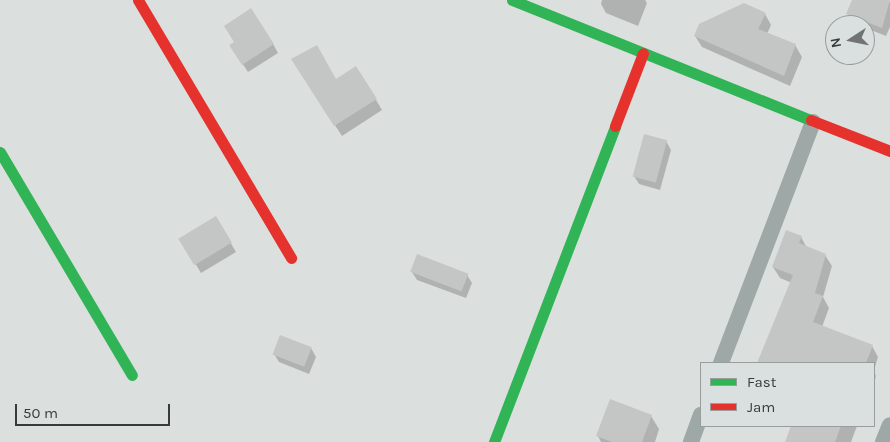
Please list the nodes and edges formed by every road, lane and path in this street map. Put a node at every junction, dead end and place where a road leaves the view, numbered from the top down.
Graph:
1 (138, 0) edge
2 (512, 0) edge
3 (643, 53) junction
4 (813, 122) junction
5 (890, 151) edge
6 (0, 152) edge
7 (291, 258) dead end
8 (721, 362) edge
9 (132, 375) dead end
10 (700, 418) edge
11 (890, 424) edge
12 (494, 442) edge
13 (691, 442) edge
14 (884, 442) edge

1 - 7 street
2 - 3 street
3 - 4 street
3 - 12 street
4 - 5 street
4 - 8 street
6 - 9 street
10 - 13 street
11 - 14 street

